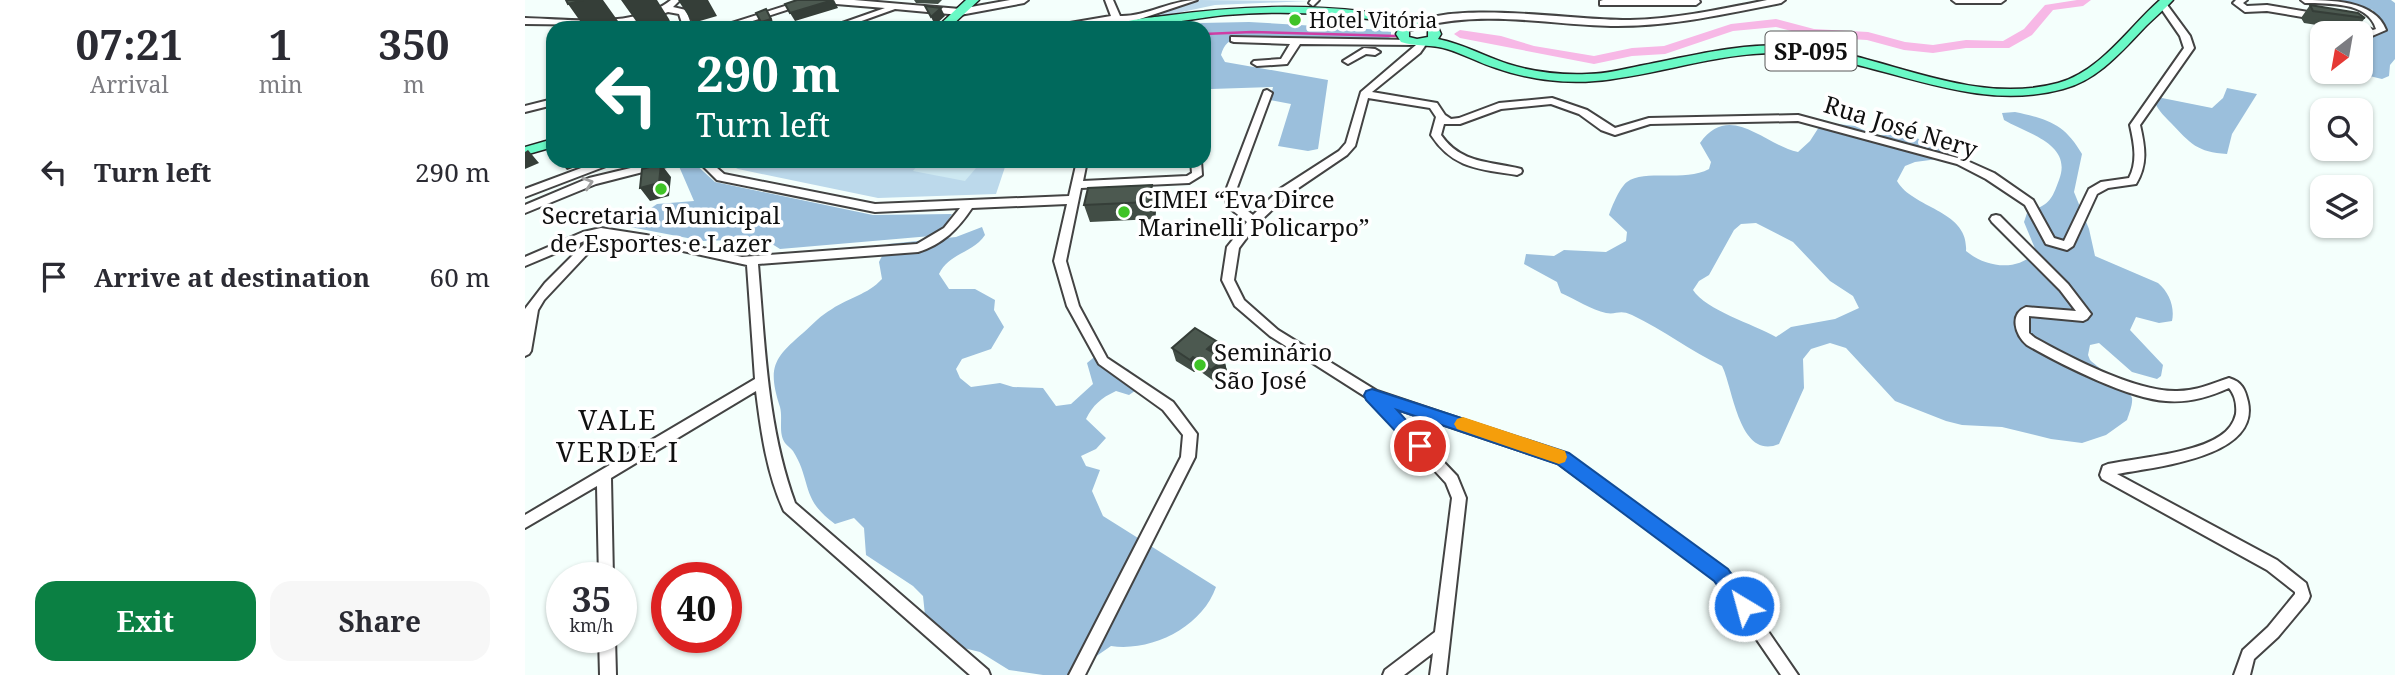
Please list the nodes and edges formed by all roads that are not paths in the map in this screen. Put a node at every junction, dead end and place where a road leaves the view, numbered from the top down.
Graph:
1 (676, 0) edge
2 (813, 0) edge
3 (824, 0) edge
4 (910, 0) edge
5 (973, 0) edge
6 (1024, 0) edge
7 (1109, 0) edge
8 (1193, 0) edge
9 (1781, 0) edge
10 (1956, 0) edge
11 (2001, 0) edge
12 (2243, 0) edge
13 (2305, 0) edge
14 (1699, 1) edge
15 (2162, 1) edge
16 (1314, 2) edge
17 (1603, 3) dead end
18 (867, 4) junction
19 (898, 7) junction
20 (668, 9) junction
21 (960, 12) junction
22 (2326, 17) edge
23 (2339, 19) edge
24 (525, 21) edge
25 (685, 21) edge
26 (744, 21) edge
27 (852, 21) edge
28 (856, 21) edge
29 (950, 21) edge
30 (1116, 21) edge
31 (1125, 21) edge
32 (1131, 21) edge
33 (1175, 21) edge
34 (1633, 23) junction
35 (1425, 32) junction
36 (1234, 39) dead end
37 (1297, 41) junction
38 (1391, 44) junction
39 (1348, 61) dead end
40 (1257, 63) dead end
41 (1267, 93) dead end
42 (1364, 94) junction
43 (546, 104) edge
44 (525, 109) edge
45 (1441, 117) junction
46 (546, 143) edge
47 (525, 149) edge
48 (591, 168) edge
49 (646, 168) edge
50 (711, 168) edge
51 (1080, 168) edge
52 (1197, 168) edge
53 (1517, 171) dead end
54 (1076, 185) junction
55 (525, 193) edge
56 (1073, 200) junction
57 (969, 204) junction
58 (525, 209) edge
59 (1996, 219) dead end
60 (1253, 222) junction
61 (601, 232) junction
62 (752, 261) junction
63 (525, 262) edge
64 (529, 313) edge
65 (525, 351) edge
66 (762, 381) junction
67 (1372, 395) junction
68 (1188, 457) joint
69 (604, 477) junction
70 (525, 522) edge
71 (606, 562) edge
72 (1443, 636) junction
73 (607, 653) edge
74 (608, 675) edge
75 (982, 675) edge
76 (1077, 675) edge
77 (1391, 675) edge
78 (1438, 675) edge
79 (1790, 675) edge
80 (2242, 675) edge

1 - 20 street
2 - 26 street
3 - 18 street
4 - 19 street
5 - 21 main road
6 - 21 street
7 - 30 street
8 - 31 street
9 - 34 street
10 - 11 street
12 - 22 street
13 - 23 street
14 - 17 street
14 - 34 street
15 - 35 main road, SP-095
15 - 45 street, Rua José Nery
16 - 32 main road, SP-095
16 - 35 main road, SP-095
18 - 19 street
18 - 27 street
19 - 21 street
19 - 28 street
20 - 24 street
20 - 25 street
21 - 29 main road
33 - 35 main road
34 - 35 street
35 - 38 street
35 - 42 street
36 - 37 street
37 - 38 street
37 - 40 street
38 - 39 street
41 - 60 street
42 - 45 street
42 - 60 street
43 - 44 street
45 - 53 street
46 - 47 main road
48 - 55 street
58 -> 49 street
50 - 57 street
51 - 54 street
52 - 54 street
54 - 56 street
56 - 57 street
56 - 68 street
57 - 62 street
59 - 80 street
60 - 67 street
61 - 62 street
61 - 63 street
61 - 64 street
62 - 66 street
64 - 65 street
66 - 69 street
66 - 75 street
67 - 72 street
67 - 79 street
68 - 76 street
69 - 70 street
69 - 71 street
72 - 77 street
72 - 78 street
73 - 74 street

